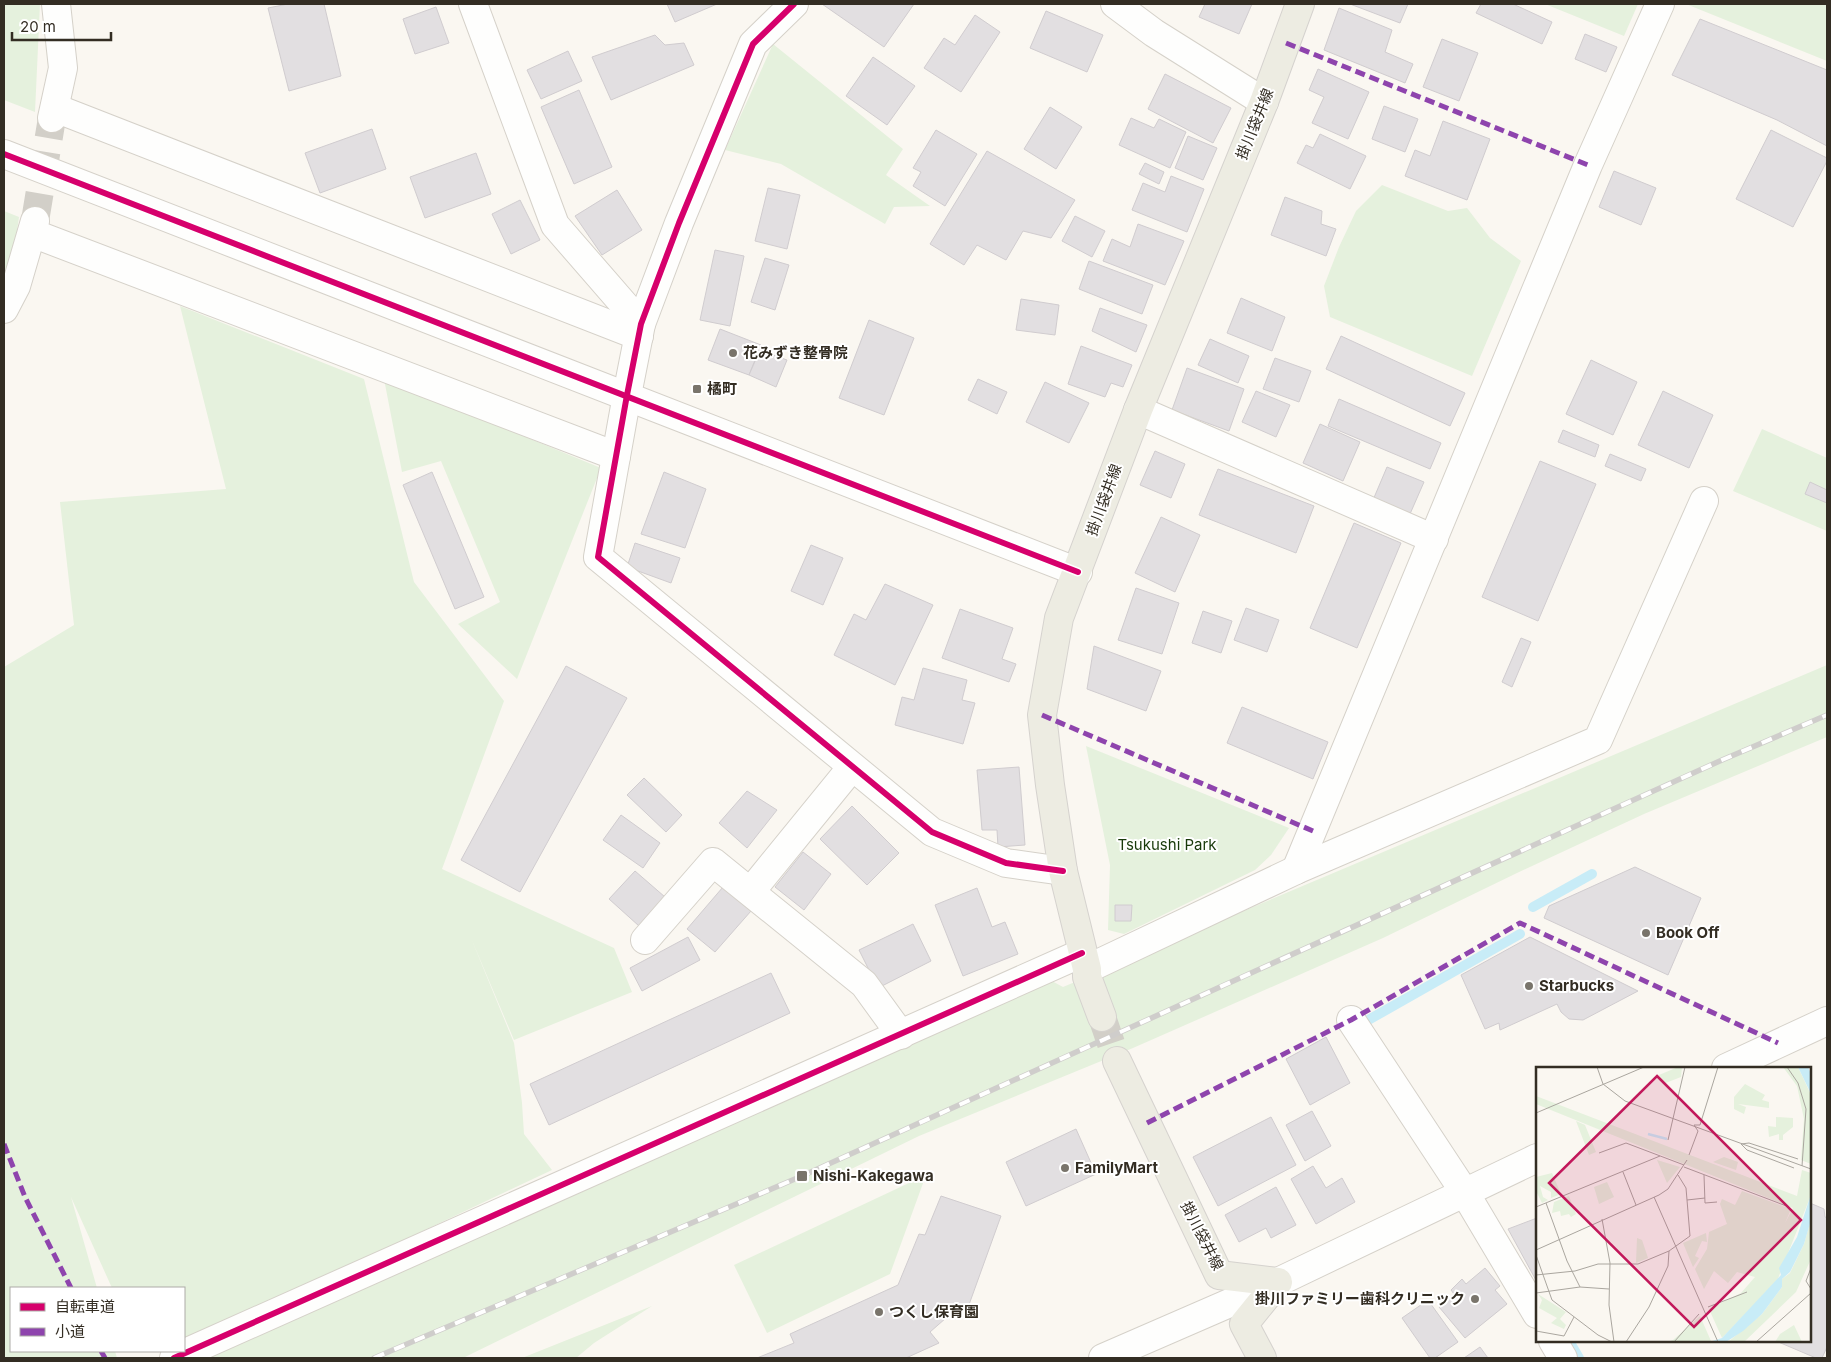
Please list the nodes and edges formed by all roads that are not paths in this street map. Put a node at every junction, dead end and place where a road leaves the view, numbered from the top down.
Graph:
1 (56, 4) edge
2 (474, 4) edge
3 (794, 4) edge
4 (1115, 4) edge
5 (1300, 4) edge
6 (1660, 4) edge
7 (1264, 102) junction
8 (4, 154) edge
9 (4, 309) edge
10 (640, 330) junction
11 (626, 395) junction
12 (1138, 410) junction
13 (616, 456) junction
14 (1704, 501) dead end
15 (1434, 540) junction
16 (1078, 572) junction
17 (852, 766) junction
18 (1064, 870) junction
19 (1296, 870) junction
20 (751, 891) junction
21 (645, 940) dead end
22 (1084, 961) junction
23 (1102, 1017) tunnel mouth
24 (1351, 1020) dead end
25 (1827, 1021) edge
26 (901, 1035) junction
27 (1118, 1061) tunnel mouth
28 (1728, 1067) edge
29 (1536, 1158) edge
30 (1466, 1193) junction
31 (1278, 1282) junction
32 (1536, 1312) edge
33 (1554, 1342) edge
34 (174, 1358) edge
35 (1103, 1358) edge
36 (1262, 1358) edge
37 (1563, 1358) edge

1 - 10 street
2 - 10 street
3 - 10 street
4 - 7 street
5 - 7 main road, 掛川袋井線
6 - 15 street
7 - 12 main road, 掛川袋井線
8 - 11 street
9 - 13 street
10 - 11 street
11 - 13 street
11 - 16 street
12 - 15 street
12 - 16 main road, 掛川袋井線
13 - 17 street
14 - 19 street
15 - 19 street
16 - 18 main road, 掛川袋井線
17 - 18 street
17 - 20 street
18 - 22 main road, 掛川袋井線
19 - 22 street
20 - 21 street
20 - 26 street
22 - 23 main road, 掛川袋井線
22 - 26 street
24 - 30 street
25 - 28 street
26 - 34 street
27 - 31 main road, 掛川袋井線
29 - 30 street
30 - 31 street
30 - 32 street
31 - 35 street
31 - 36 main road
33 - 37 street

